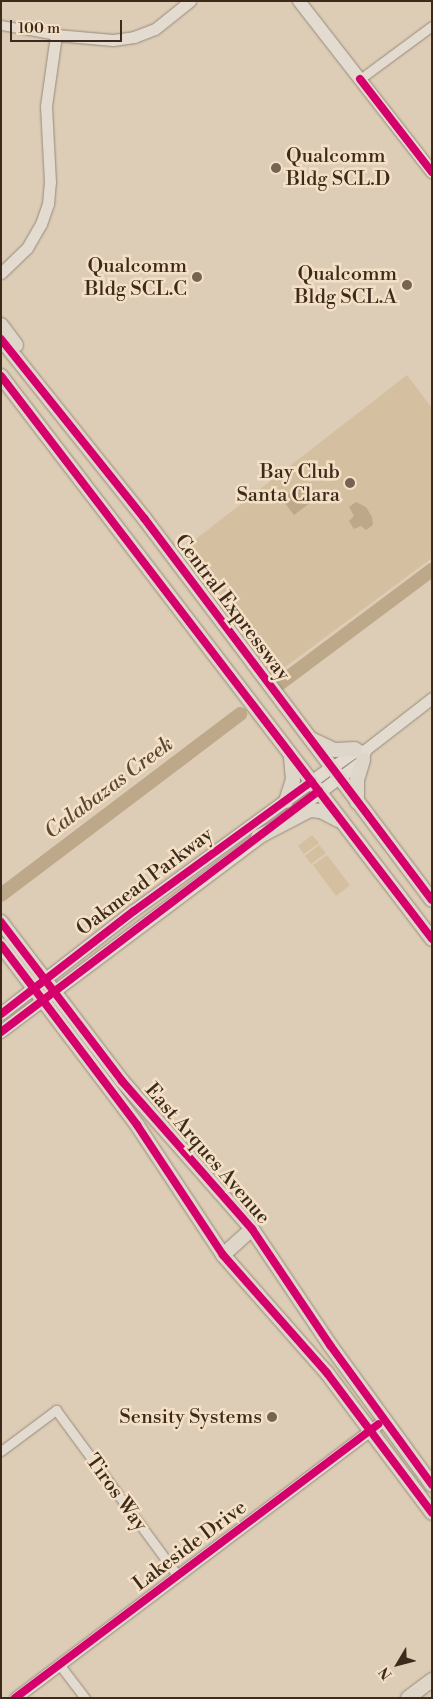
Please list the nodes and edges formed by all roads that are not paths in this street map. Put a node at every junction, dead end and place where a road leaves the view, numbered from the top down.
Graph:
1 (190, 1) edge
2 (298, 1) edge
3 (1, 25) edge
4 (432, 26) edge
5 (56, 35) junction
6 (360, 79) junction
7 (432, 172) edge
8 (1, 273) edge
9 (1, 326) edge
10 (1, 339) edge
11 (1, 376) edge
12 (54, 404) junction
13 (432, 698) edge
14 (308, 738) junction
15 (361, 753) junction
16 (291, 755) junction
17 (335, 773) junction
18 (315, 786) junction
19 (286, 801) junction
20 (357, 802) junction
21 (343, 822) junction
22 (258, 837) junction
23 (432, 900) edge
24 (1, 922) edge
25 (432, 938) edge
26 (1, 945) edge
27 (45, 979) junction
28 (54, 991) junction
29 (38, 994) junction
30 (1, 1014) edge
31 (1, 1032) edge
32 (252, 1229) junction
33 (224, 1255) junction
34 (384, 1420) junction
35 (371, 1429) junction
36 (1, 1451) edge
37 (432, 1485) edge
38 (432, 1513) edge
39 (177, 1575) junction
40 (59, 1664) junction
41 (432, 1680) edge
42 (15, 1698) edge
43 (85, 1698) edge
44 (408, 1698) edge

1 - 5 street
2 - 6 main road
3 - 5 street
4 - 6 street
5 - 8 street
6 - 7 main road
9 - 12 main road
10 - 12 main road, Central Expressway
11 - 16 main road, Central Expressway
12 - 14 main road, Central Expressway
13 - 15 street
14 - 15 main road
14 - 17 main road, Central Expressway
15 - 17 street
15 - 20 main road
16 - 18 main road, Central Expressway
16 - 19 main road
17 - 18 main road, Oakmead Parkway
17 - 20 main road, Central Expressway
18 - 19 main road, Oakmead Parkway
18 - 21 main road, Central Expressway
18 - 22 main road, Oakmead Parkway
19 - 27 main road, Oakmead Parkway
20 - 23 main road, Central Expressway
21 - 22 main road
21 - 25 main road, Central Expressway
22 - 28 main road, Oakmead Parkway
24 - 27 main road, East Arques Avenue
26 - 29 main road, East Arques Avenue
27 - 28 main road, East Arques Avenue
27 - 29 main road, Oakmead Parkway
28 - 29 main road, Oakmead Parkway
28 - 32 main road, East Arques Avenue
29 - 30 main road, Oakmead Parkway
29 - 31 main road, Oakmead Parkway
29 - 33 main road, East Arques Avenue
32 - 33 main road
32 - 34 main road, East Arques Avenue
33 - 35 main road, East Arques Avenue
34 - 35 street, Lakeside Drive
34 - 37 main road, East Arques Avenue
35 - 38 main road, East Arques Avenue
35 - 39 street, Lakeside Drive
36 - 39 street, Tiros Way
39 - 40 street, Lakeside Drive
40 - 42 street, Lakeside Drive
40 - 43 street
41 - 44 main road

